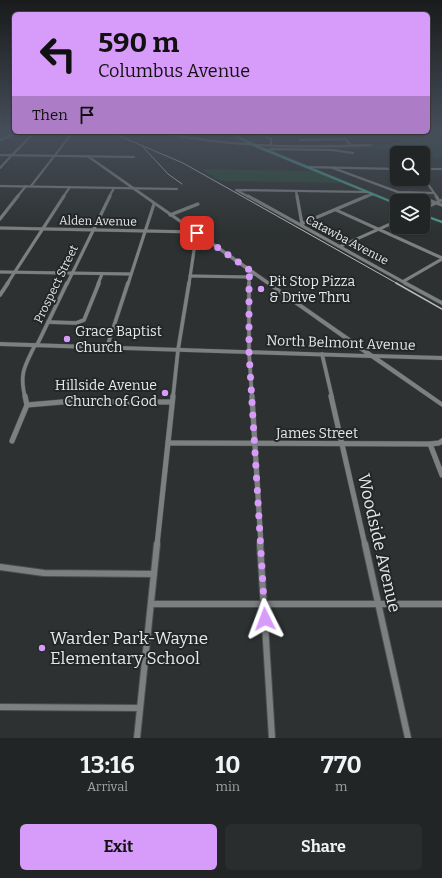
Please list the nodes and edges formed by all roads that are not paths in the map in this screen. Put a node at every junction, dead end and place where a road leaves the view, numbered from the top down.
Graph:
1 (47, 165) edge
2 (101, 165) edge
3 (303, 165) edge
4 (307, 167) junction
5 (333, 168) junction
6 (390, 169) edge
7 (430, 169) edge
8 (442, 169) edge
9 (0, 186) edge
10 (26, 186) junction
11 (31, 186) junction
12 (429, 186) edge
13 (70, 187) junction
14 (114, 188) junction
15 (133, 188) junction
16 (177, 189) dead end
17 (296, 191) junction
18 (367, 192) junction
19 (406, 193) junction
20 (434, 193) junction
21 (373, 194) junction
22 (390, 201) edge
23 (441, 201) edge
24 (436, 203) junction
25 (154, 204) junction
26 (198, 204) dead end
27 (442, 205) edge
28 (430, 206) edge
29 (336, 210) junction
30 (170, 215) junction
31 (430, 218) edge
32 (0, 219) edge
33 (442, 222) edge
34 (301, 224) junction
35 (390, 224) edge
36 (0, 228) edge
37 (43, 229) junction
38 (379, 229) junction
39 (94, 230) junction
40 (145, 231) junction
41 (197, 233) junction
42 (341, 246) junction
43 (442, 259) edge
44 (0, 272) edge
45 (15, 272) junction
46 (73, 273) junction
47 (102, 274) junction
48 (131, 274) junction
49 (251, 275) junction
50 (190, 276) junction
51 (404, 281) junction
52 (0, 294) edge
53 (442, 303) edge
54 (48, 322) junction
55 (0, 344) edge
56 (36, 346) junction
57 (107, 347) junction
58 (178, 350) junction
59 (249, 352) junction
60 (322, 354) junction
61 (372, 356) junction
62 (442, 358) edge
63 (172, 402) junction
64 (27, 405) junction
65 (442, 405) edge
66 (12, 441) dead end
67 (442, 441) edge
68 (168, 443) junction
69 (254, 443) junction
70 (342, 444) junction
71 (430, 444) junction
72 (442, 475) edge
73 (0, 567) edge
74 (154, 574) junction
75 (152, 604) junction
76 (264, 604) junction
77 (378, 604) junction
78 (442, 604) edge
79 (0, 707) edge
80 (140, 708) junction
81 (137, 738) edge
82 (272, 738) edge
83 (408, 738) edge

1 - 11 street
2 - 15 street
3 - 4 main road
4 - 5 street
4 - 18 main road
5 - 6 street
5 - 19 street
7 - 8 street
9 - 10 street
10 - 11 street
10 - 32 street
11 - 13 street
12 - 20 street
13 - 14 street
13 - 37 street
14 - 15 street
14 - 39 street, Prospect Street
15 - 16 street
15 - 25 street
17 - 18 street
17 - 34 street
17 - 34 street, Catawba Avenue
18 - 21 main road
19 - 20 street
19 - 24 street
20 - 23 street
21 - 22 main road
21 - 29 street
23 - 24 street
24 - 27 street
24 - 28 street
25 - 30 street
25 - 40 street
26 - 30 street
29 - 34 street
29 - 38 street
30 - 41 street
31 - 33 main road
34 - 42 street, Catawba Avenue
35 - 38 street
36 - 37 street, Alden Avenue
37 - 39 street, Alden Avenue
37 - 45 street
38 - 42 street
38 - 43 street
39 - 40 street, Alden Avenue
39 - 46 street, Prospect Street
40 - 41 street, Alden Avenue
40 - 48 street
41 - 49 street
41 - 50 street
42 - 51 street, Catawba Avenue
43 - 51 street
44 - 45 street
45 - 46 street
45 - 52 street
46 - 47 street
46 - 54 street, Prospect Street
47 - 48 street
47 - 54 street
48 - 57 street
49 - 50 street
49 - 59 street
49 - 61 street
50 - 58 street
51 - 53 street, Catawba Avenue
54 - 56 street, Prospect Street
55 - 56 street, North Belmont Avenue
56 - 57 street, North Belmont Avenue
56 - 64 street, Prospect Street
57 - 58 street, North Belmont Avenue
58 - 59 street, North Belmont Avenue
58 - 63 street
59 - 60 street, North Belmont Avenue
59 - 69 street
60 - 61 street, North Belmont Avenue
60 - 70 street, Woodside Avenue
61 - 62 street, North Belmont Avenue
61 - 65 street
63 - 64 street
63 - 68 street
64 - 66 street
67 - 71 street, James Street
68 - 69 street, James Street
68 - 74 street
69 - 70 street, James Street
69 - 76 street
70 - 71 street, James Street
70 - 77 street, Woodside Avenue
71 - 72 street
73 - 74 street
74 - 75 street
75 - 76 street
75 - 80 street
76 - 77 street
76 - 82 street
77 - 78 street
77 - 83 street, Woodside Avenue
79 - 80 street
80 - 81 street

